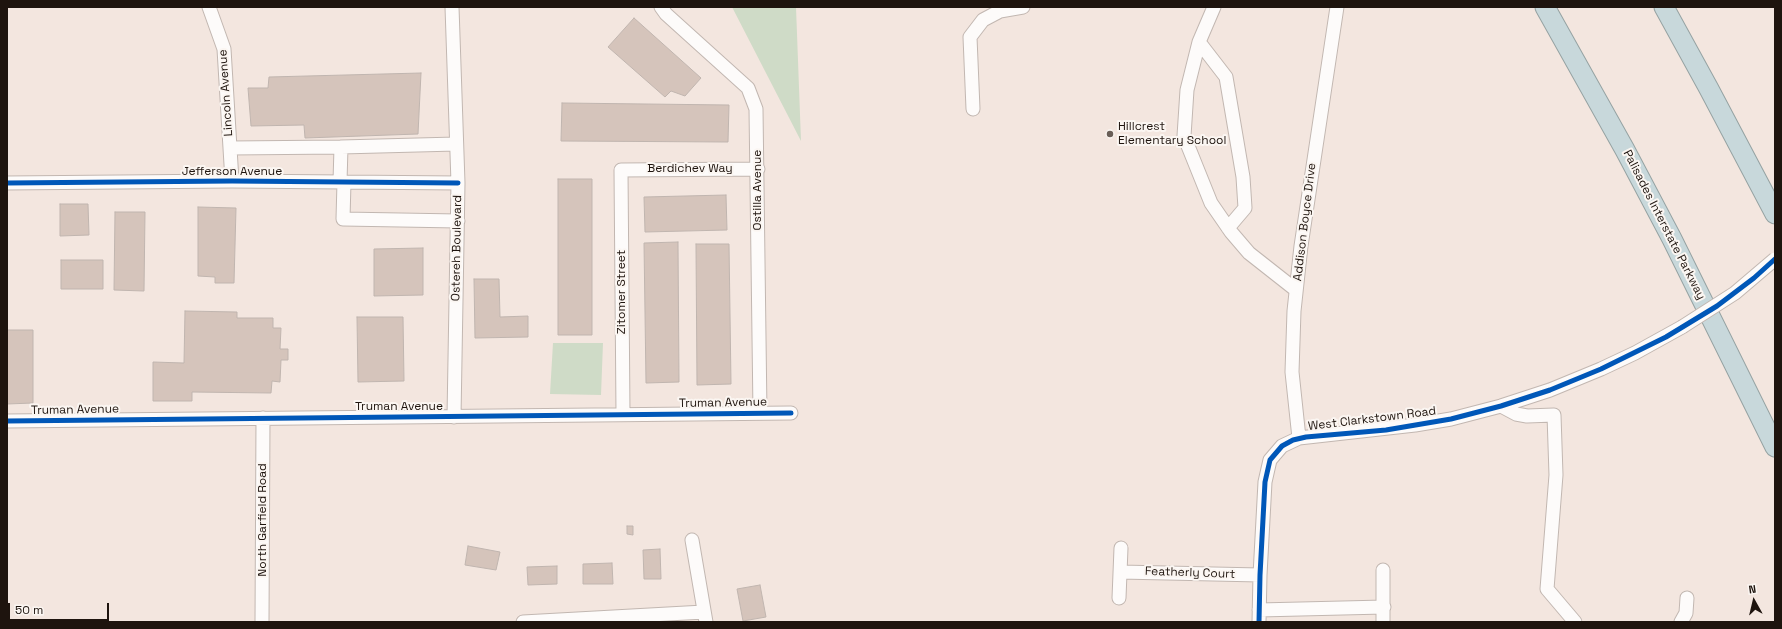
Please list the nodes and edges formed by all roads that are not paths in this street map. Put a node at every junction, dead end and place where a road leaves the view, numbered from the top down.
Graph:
1 (210, 7) edge
2 (452, 7) edge
3 (661, 7) edge
4 (1023, 7) edge
5 (1214, 7) edge
6 (1337, 7) edge
7 (1545, 7) edge
8 (1664, 7) edge
9 (1199, 42) junction
10 (973, 109) dead end
11 (456, 144) junction
12 (341, 147) junction
13 (230, 148) junction
14 (758, 169) junction
15 (621, 170) joint
16 (232, 181) junction
17 (342, 182) junction
18 (7, 183) edge
19 (458, 183) junction
20 (1775, 214) edge
21 (458, 221) junction
22 (1228, 228) junction
23 (1775, 259) edge
24 (1296, 290) junction
25 (1501, 406) junction
26 (760, 413) junction
27 (790, 413) dead end
28 (623, 414) junction
29 (454, 417) junction
30 (263, 418) junction
31 (7, 421) edge
32 (1299, 438) junction
33 (1775, 447) edge
34 (692, 540) dead end
35 (1121, 548) dead end
36 (1383, 570) dead end
37 (1120, 572) junction
38 (1260, 575) junction
39 (1119, 598) dead end
40 (1686, 598) dead end
41 (1384, 607) junction
42 (1259, 616) edge
43 (705, 617) edge
44 (262, 622) edge
45 (523, 622) edge
46 (1383, 622) edge
47 (1575, 622) edge
48 (1681, 622) edge

1 - 13 street, Lincoln Avenue
2 - 11 street, Ostereh Boulevard
3 - 14 street, Ostilla Avenue
4 - 10 street
5 - 9 street
6 - 24 street, Addison Boyce Drive
7 - 33 highway, Palisades Interstate Parkway
8 - 20 highway
9 - 22 street
9 - 22 street
11 - 12 street
11 - 19 street, Ostereh Boulevard
12 - 13 street
12 - 17 street
13 - 16 street, Lincoln Avenue
14 - 15 street, Berdichev Way
14 - 26 street, Ostilla Avenue
15 - 28 street, Zitomer Street
16 - 17 street, Jefferson Avenue
16 - 18 street, Jefferson Avenue
17 - 19 street, Jefferson Avenue
17 - 21 street
19 - 21 street, Ostereh Boulevard
21 - 29 street, Ostereh Boulevard
22 - 24 street
23 - 25 street, West Clarkstown Road, bridge
24 - 32 street, Addison Boyce Drive
25 - 32 street, West Clarkstown Road
25 - 47 street
26 - 27 street, Truman Avenue
26 - 28 street, Truman Avenue
28 - 29 street, Truman Avenue
29 - 30 street, Truman Avenue
30 - 31 street, Truman Avenue
30 - 44 street, North Garfield Road
32 - 38 street, West Clarkstown Road
34 - 43 street
35 - 37 street
36 - 41 street
37 - 38 street, Featherly Court
37 - 39 street
38 - 42 street, West Clarkstown Road
40 - 48 street
41 - 42 street
41 - 46 street
43 - 45 street

